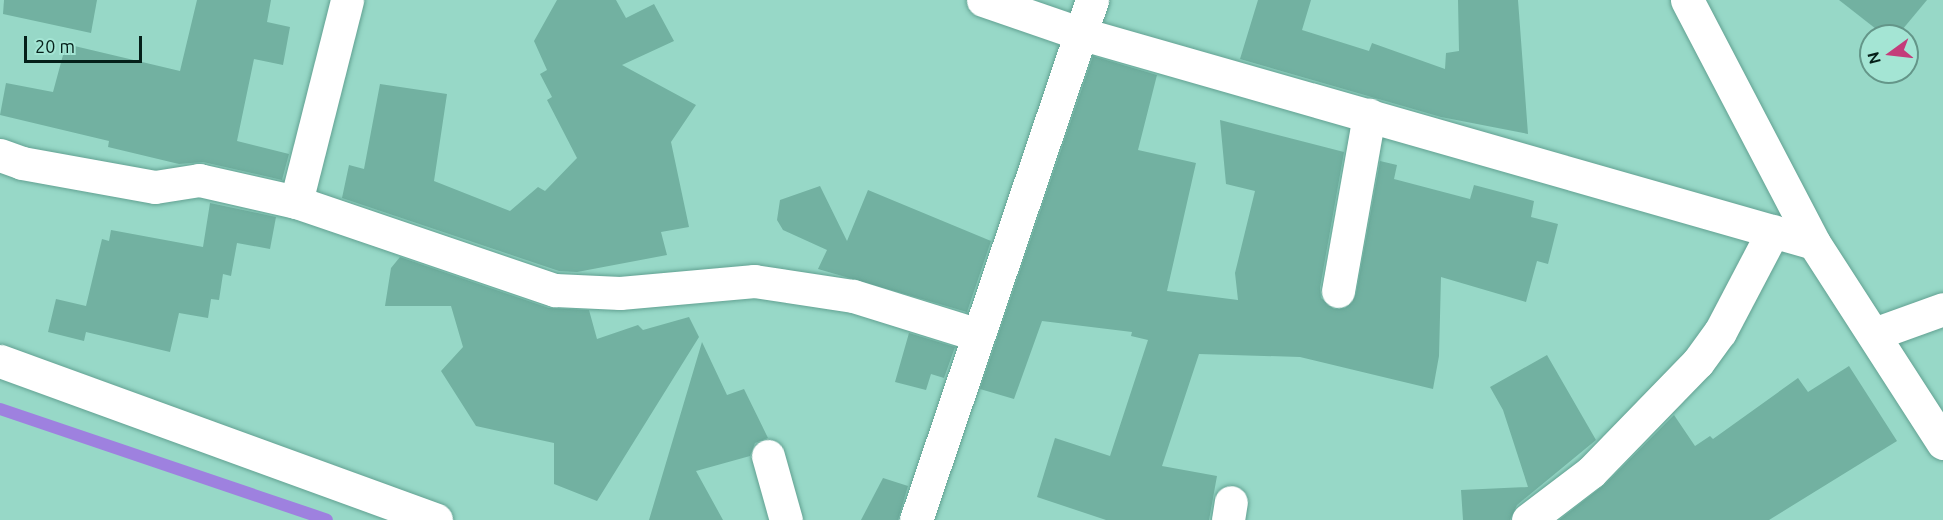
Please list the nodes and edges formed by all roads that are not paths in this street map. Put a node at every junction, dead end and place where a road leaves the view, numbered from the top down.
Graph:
1 (347, 0) edge
2 (983, 0) edge
3 (1092, 0) edge
4 (1687, 0) edge
5 (1079, 33) junction
6 (1369, 115) junction
7 (0, 155) edge
8 (296, 202) junction
9 (1773, 231) junction
10 (1814, 243) junction
11 (1338, 291) dead end
12 (1943, 309) edge
13 (978, 334) junction
14 (1874, 334) junction
15 (0, 361) edge
16 (1943, 443) edge
17 (768, 456) dead end
18 (436, 520) edge
19 (786, 520) edge
20 (916, 520) edge
21 (1528, 520) edge

1 - 8 street
2 - 5 street
3 - 5 street
4 - 10 street
5 - 6 street
5 - 13 street
6 - 9 street
6 - 11 street
7 - 8 street
8 - 13 street
9 - 10 street
9 - 21 street
10 - 14 street
12 - 14 street
13 - 20 street
14 - 16 street
15 - 18 street
17 - 19 street

